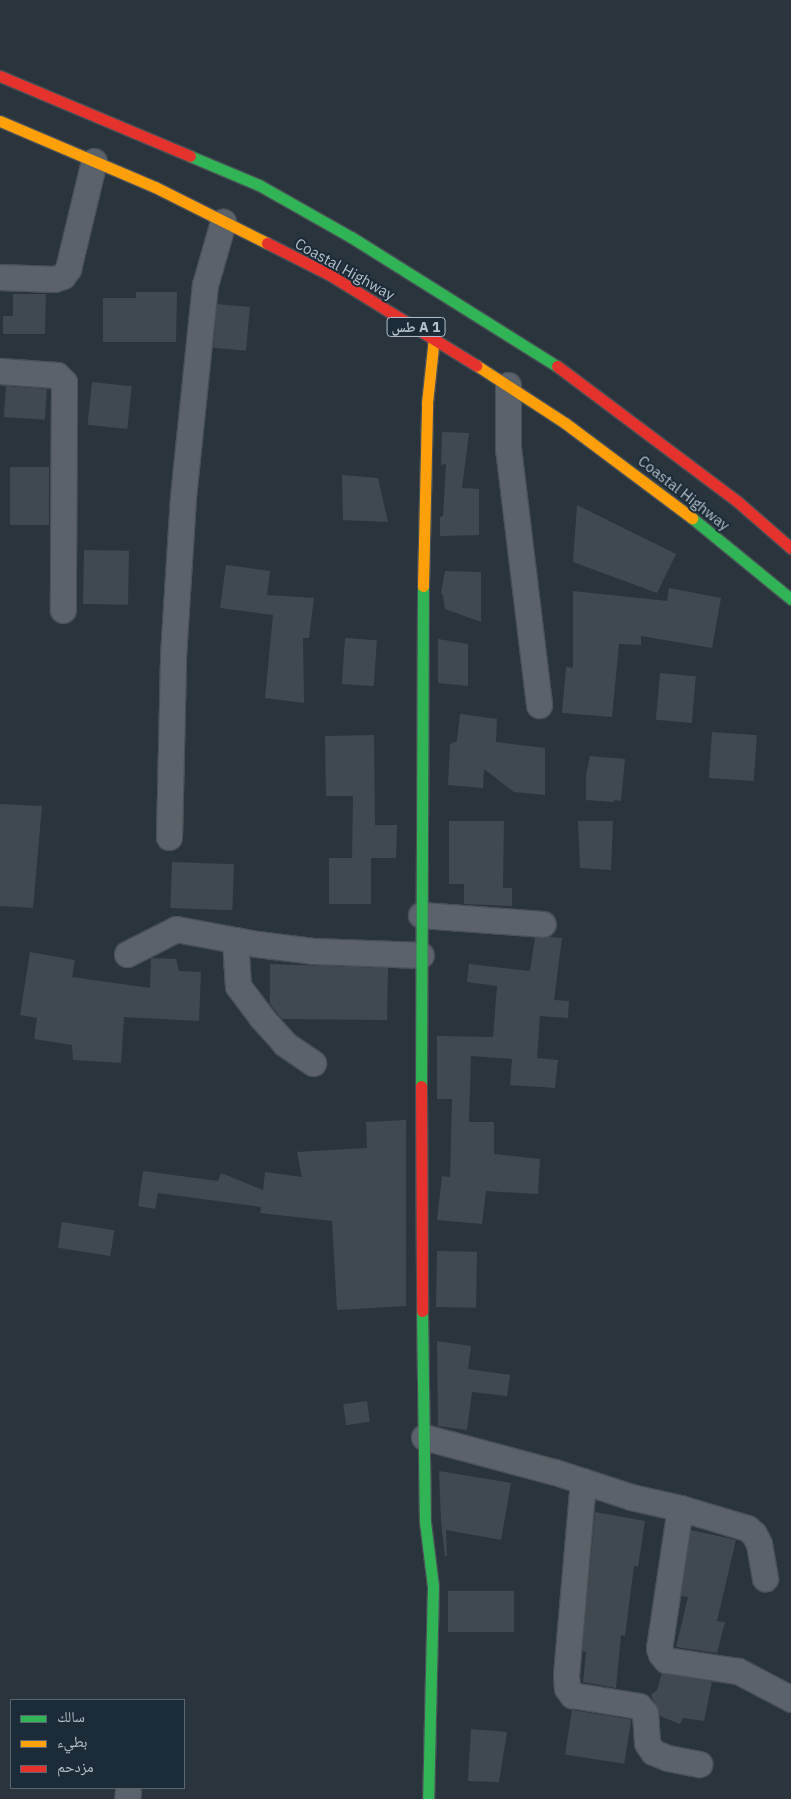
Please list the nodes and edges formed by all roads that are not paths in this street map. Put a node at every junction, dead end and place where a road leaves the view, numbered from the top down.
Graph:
1 (0, 76) edge
2 (0, 121) edge
3 (94, 161) junction
4 (223, 222) junction
5 (0, 277) edge
6 (434, 338) junction
7 (0, 371) edge
8 (508, 385) junction
9 (791, 548) edge
10 (791, 599) edge
11 (63, 610) dead end
12 (539, 706) dead end
13 (169, 837) dead end
14 (421, 915) junction
15 (543, 924) dead end
16 (235, 940) junction
17 (127, 954) dead end
18 (421, 955) junction
19 (313, 1063) dead end
20 (424, 1438) junction
21 (583, 1481) junction
22 (680, 1508) junction
23 (765, 1578) dead end
24 (791, 1699) edge
25 (699, 1764) dead end
26 (428, 1799) edge

1 - 9 main road, Coastal Highway / طس A 1
2 - 3 main road, Coastal Highway / طس A 1
3 - 4 main road, Coastal Highway / طس A 1
3 - 5 street
4 - 6 main road, Coastal Highway / طس A 1
4 - 13 street
6 - 8 main road, Coastal Highway / طس A 1
6 - 14 main road
7 - 11 street
8 - 10 main road, Coastal Highway / طس A 1
8 - 12 street
14 - 15 street
14 - 18 main road
16 - 17 street
16 - 18 street
16 - 19 street
18 - 20 main road
20 - 21 street
20 - 26 main road
21 - 22 street
21 - 25 street
22 - 23 street
22 - 24 street

